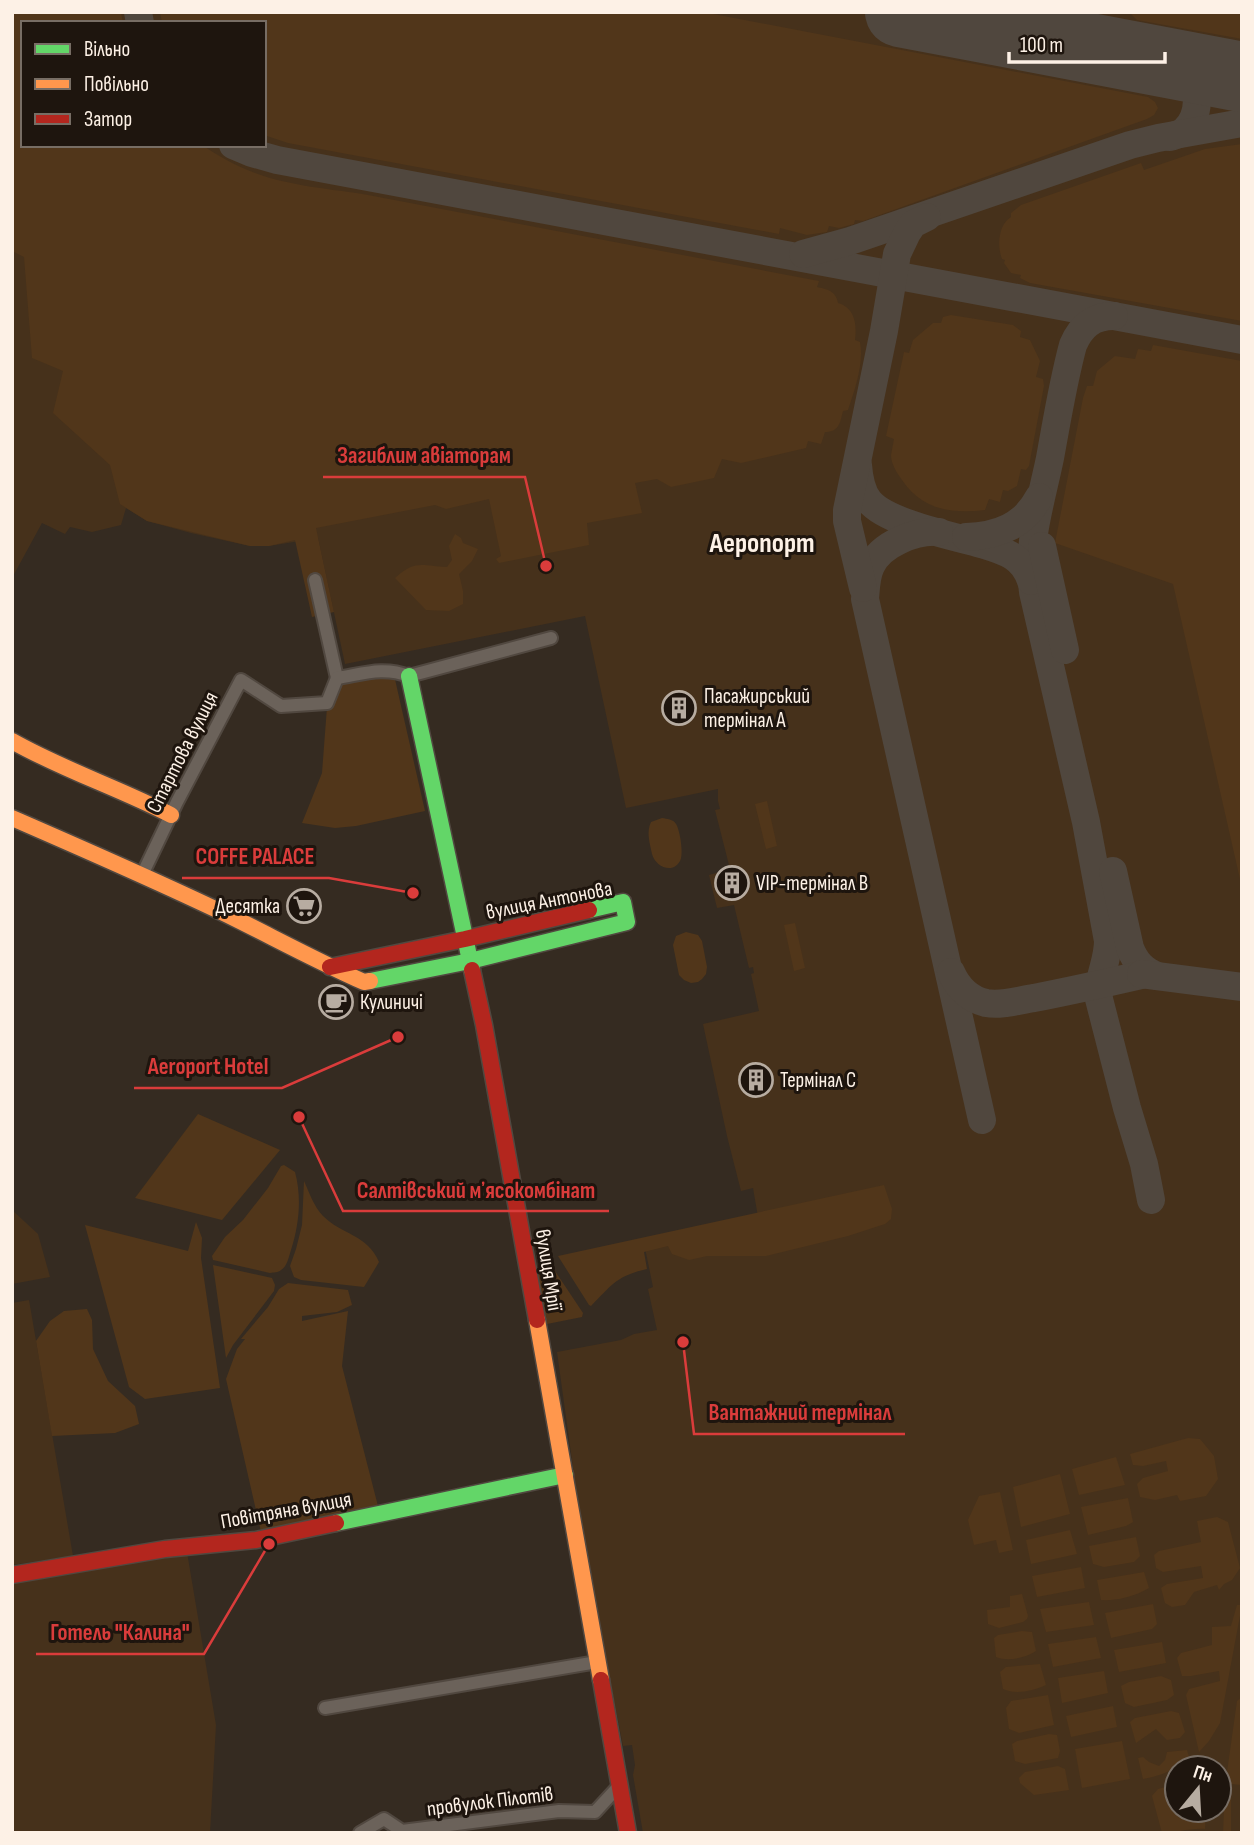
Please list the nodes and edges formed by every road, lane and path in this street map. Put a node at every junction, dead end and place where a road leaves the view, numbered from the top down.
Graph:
1 (315, 580) dead end
2 (551, 639) dead end
3 (409, 676) junction
4 (337, 678) junction
5 (12, 741) edge
6 (171, 815) junction
7 (12, 818) edge
8 (142, 875) junction
9 (465, 939) junction
10 (470, 961) junction
11 (330, 967) junction
12 (565, 1475) junction
13 (12, 1575) edge
14 (597, 1662) junction
15 (325, 1707) dead end
16 (619, 1786) junction
17 (360, 1833) edge
18 (628, 1833) edge

1 - 4 street
2 - 3 street
3 - 4 street
3 - 9 street, вулиця Мрії
4 - 6 street, Стартова вулиця
5 - 6 street
6 - 8 street, Стартова вулиця
7 - 8 street, вулиця Антонова
8 - 11 street, вулиця Антонова
9 - 10 street, вулиця Мрії
9 - 10 street, вулиця Антонова
9 - 11 street, вулиця Антонова
10 - 11 street, вулиця Антонова
10 - 12 street, вулиця Мрії
12 - 13 street, Повітряна вулиця
12 - 14 street, вулиця Мрії
14 - 15 street
14 - 16 street, вулиця Мрії
16 - 17 street, провулок Пілотів
16 - 18 street, вулиця Мрії

